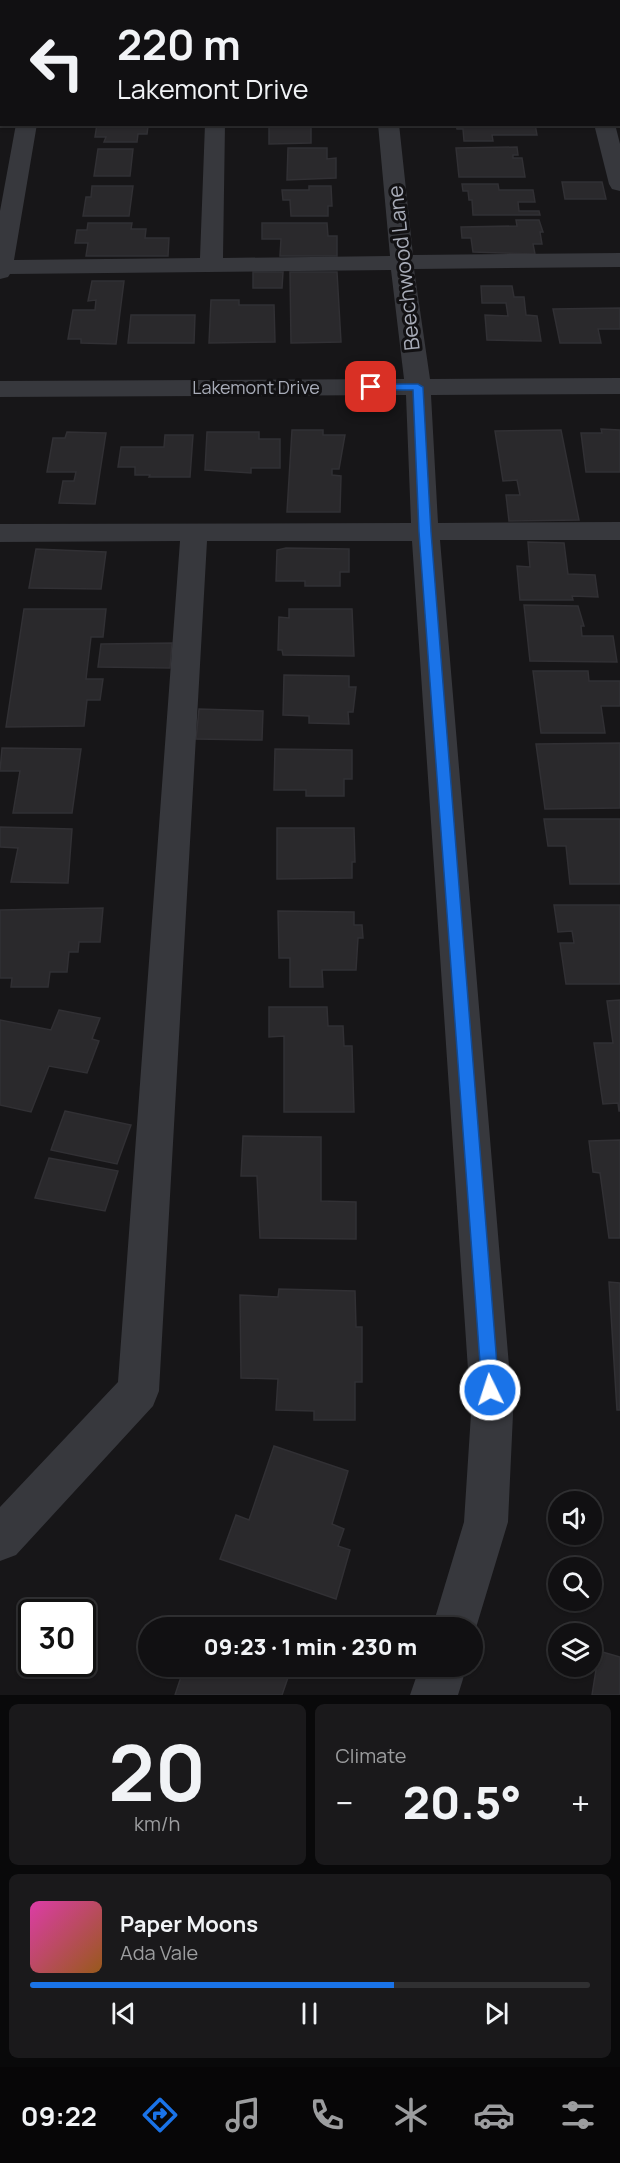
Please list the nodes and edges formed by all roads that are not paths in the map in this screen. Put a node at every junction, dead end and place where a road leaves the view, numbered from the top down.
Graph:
1 (27, 126) edge
2 (215, 126) edge
3 (388, 126) edge
4 (605, 126) edge
5 (620, 184) edge
6 (620, 260) edge
7 (402, 263) junction
8 (211, 264) junction
9 (1, 269) edge
10 (418, 387) junction
11 (620, 387) edge
12 (0, 388) edge
13 (620, 531) edge
14 (425, 532) junction
15 (0, 533) edge
16 (194, 533) junction
17 (0, 1539) edge
18 (458, 1617) edge
19 (440, 1677) edge
20 (434, 1695) edge

1 - 9 street
2 - 8 street
3 - 7 street, Beechwood Lane
4 - 5 street
6 - 7 street
7 - 8 street
7 - 10 street, Beechwood Lane
8 - 9 street
10 - 11 street, Lakemont Drive
10 - 12 street, Lakemont Drive
10 - 14 street, Beechwood Lane
13 - 14 street
14 - 16 street
14 - 18 street, Beechwood Lane
15 - 16 street
16 - 17 street
19 - 20 street

